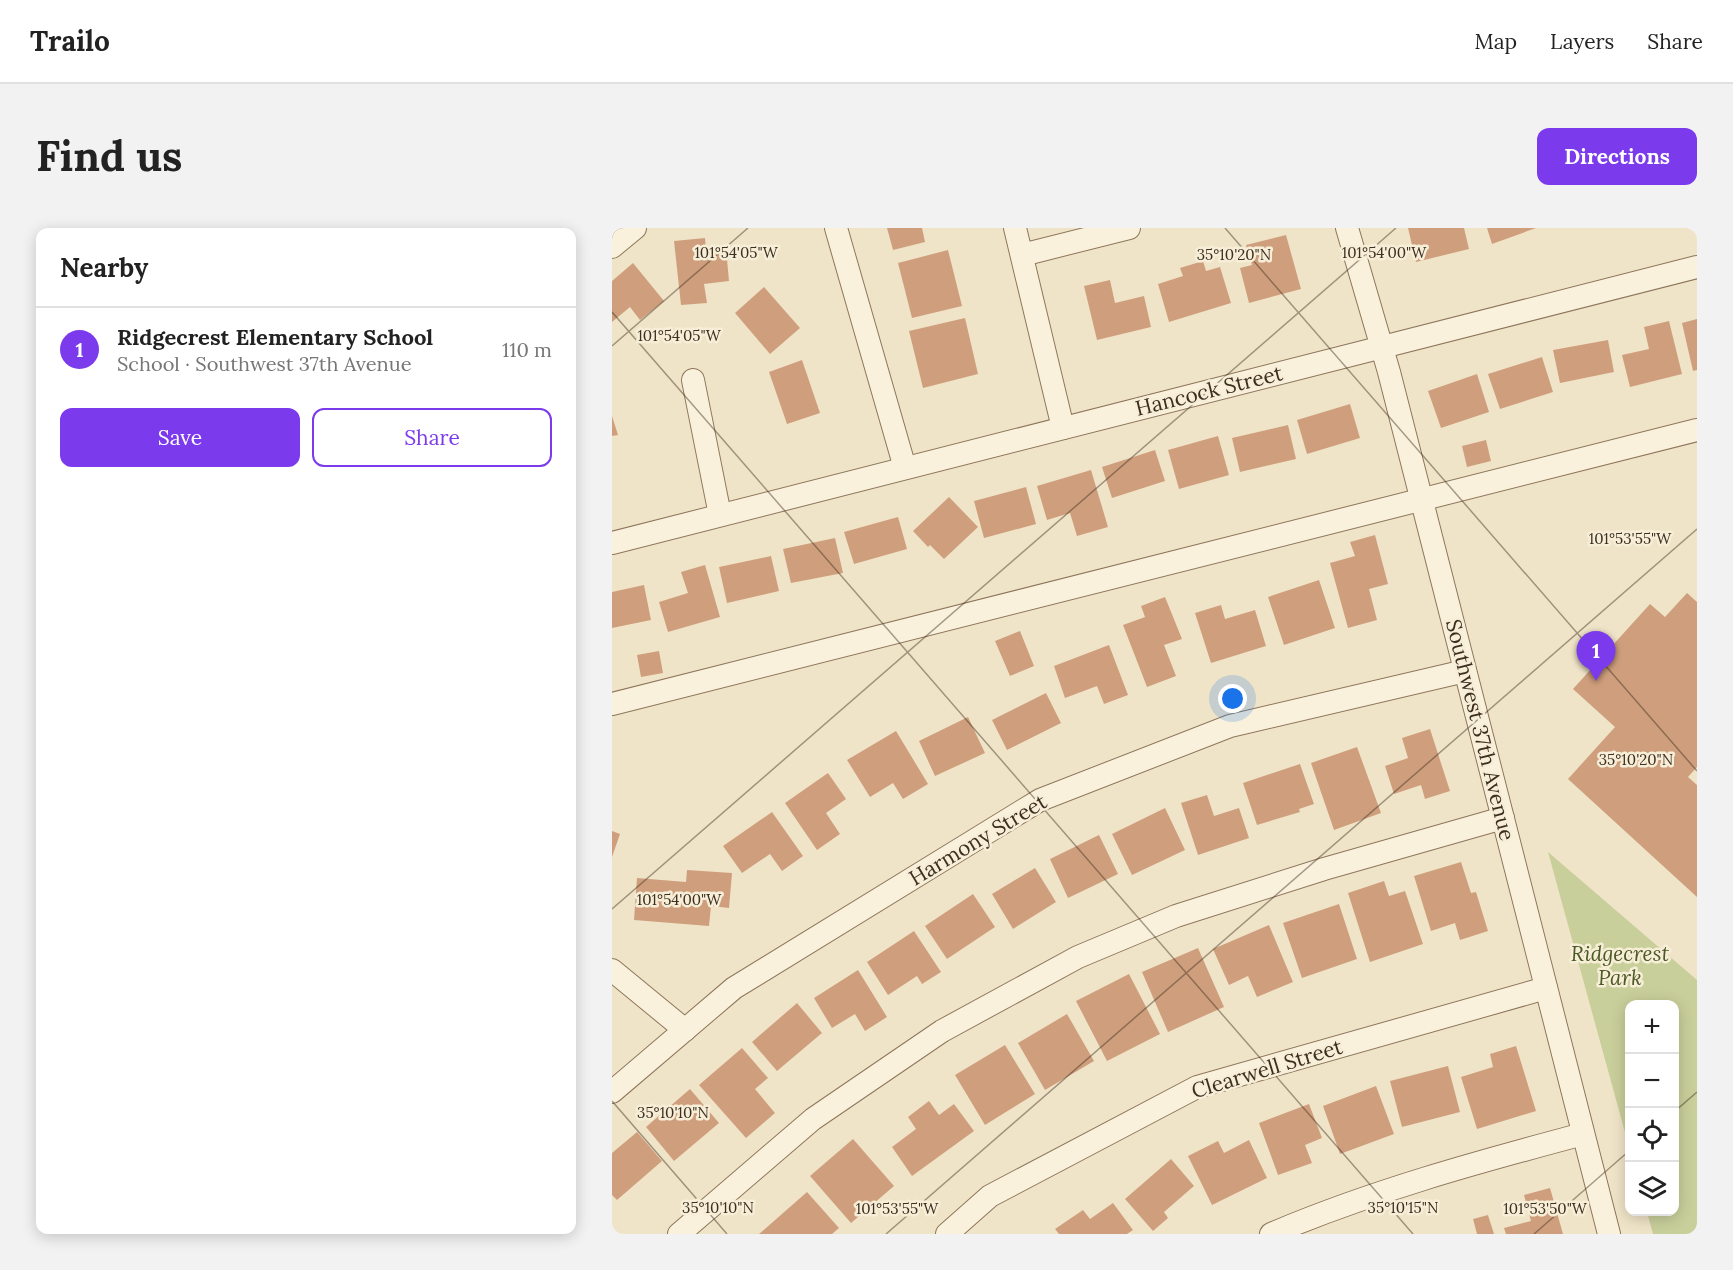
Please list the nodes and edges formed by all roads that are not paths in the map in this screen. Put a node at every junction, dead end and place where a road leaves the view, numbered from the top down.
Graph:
1 (635, 228) edge
2 (836, 228) edge
3 (1015, 228) edge
4 (1129, 228) edge
5 (1347, 228) edge
6 (612, 247) edge
7 (1022, 255) junction
8 (1697, 267) edge
9 (1382, 347) junction
10 (693, 380) dead end
11 (1063, 428) junction
12 (1697, 430) edge
13 (905, 468) junction
14 (1422, 500) junction
15 (720, 515) junction
16 (612, 543) edge
17 (1465, 671) junction
18 (612, 704) edge
19 (1503, 818) junction
20 (612, 970) edge
21 (1546, 988) junction
22 (685, 1030) junction
23 (612, 1092) edge
24 (1583, 1134) junction
25 (679, 1234) edge
26 (947, 1234) edge
27 (1271, 1234) edge
28 (1609, 1234) edge

1 - 6 street
2 - 13 street
3 - 7 street
4 - 7 street
5 - 9 street, Southwest 37th Avenue
7 - 11 street
8 - 9 street, Hancock Street
9 - 11 street, Hancock Street
9 - 14 street, Southwest 37th Avenue
10 - 15 street
11 - 13 street, Hancock Street
12 - 14 street
13 - 15 street, Hancock Street
14 - 17 street, Southwest 37th Avenue
14 - 18 street
15 - 16 street, Hancock Street
17 - 19 street, Southwest 37th Avenue
17 - 22 street, Harmony Street
19 - 21 street, Southwest 37th Avenue
19 - 25 street
20 - 22 street
21 - 24 street, Southwest 37th Avenue
21 - 26 street, Clearwell Street
22 - 23 street, Harmony Street
24 - 27 street
24 - 28 street, Southwest 37th Avenue

